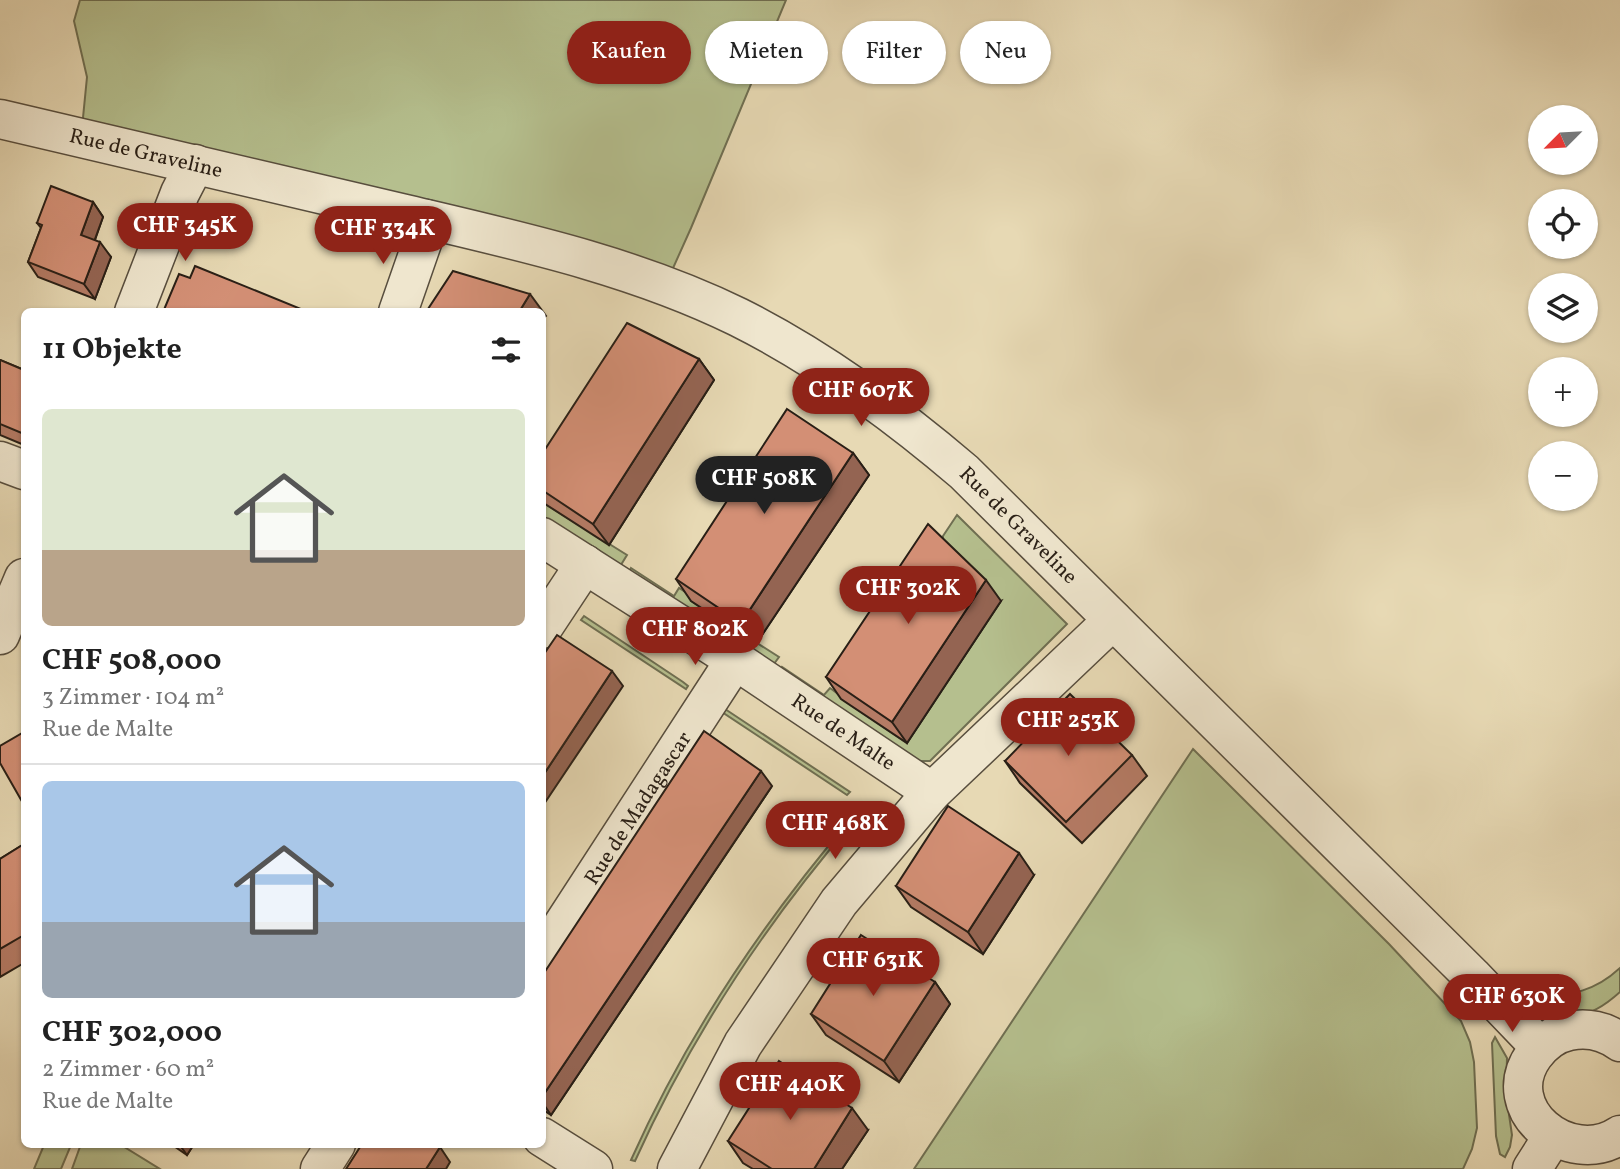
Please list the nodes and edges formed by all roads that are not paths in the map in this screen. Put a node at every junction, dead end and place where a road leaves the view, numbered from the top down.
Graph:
1 (0, 119) edge
2 (195, 164) junction
3 (426, 219) junction
4 (136, 308) edge
5 (399, 308) edge
6 (0, 460) edge
7 (21, 469) edge
8 (546, 540) edge
9 (585, 564) junction
10 (21, 586) edge
11 (1113, 620) junction
12 (546, 623) edge
13 (0, 635) edge
14 (735, 660) junction
15 (932, 792) junction
16 (546, 951) edge
17 (1619, 1040) edge
18 (1540, 1047) junction
19 (1620, 1135) edge
20 (546, 1140) edge
21 (333, 1148) edge
22 (1542, 1154) edge
23 (320, 1169) edge
24 (593, 1169) edge
25 (677, 1169) edge

1 - 2 street, Rue de Graveline
2 - 3 street, Rue de Graveline
2 - 4 street
3 - 5 street
3 - 11 street, Rue de Graveline
6 - 7 street
8 - 9 street, Rue de Malte
9 - 12 street
9 - 14 street, Rue de Malte
10 - 13 street
11 - 15 street
11 - 18 street, Rue de Graveline
14 - 15 street, Rue de Malte
14 - 16 street, Rue de Madagascar
15 - 25 street
17 - 18 street
18 - 22 street
19 - 22 street
20 - 24 street
21 - 23 street

